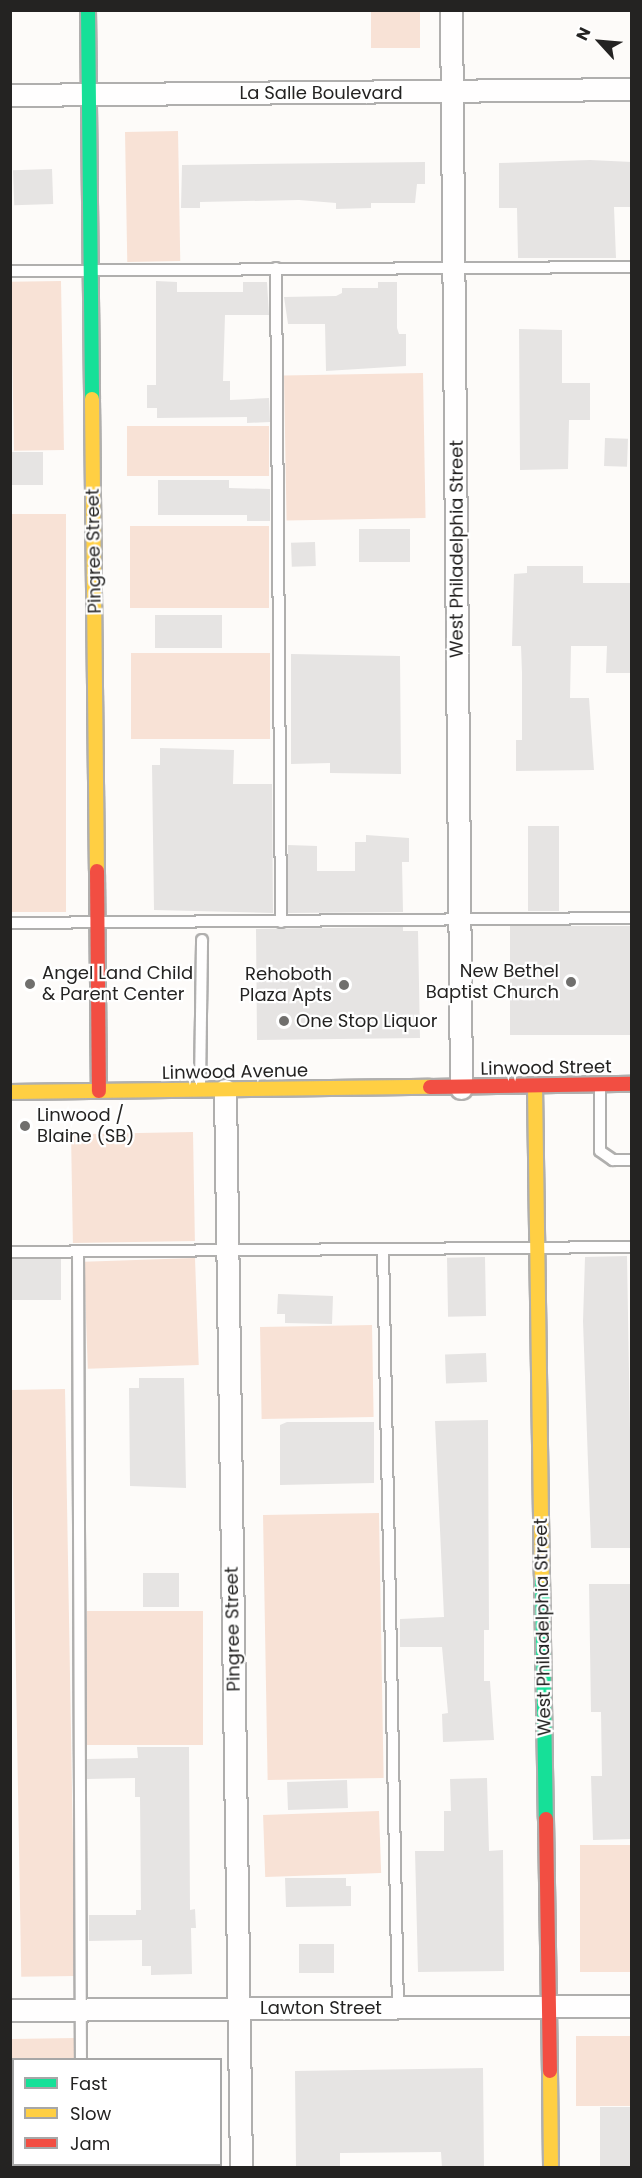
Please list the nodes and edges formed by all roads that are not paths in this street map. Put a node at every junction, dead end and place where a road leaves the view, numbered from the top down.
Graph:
1 (88, 10) edge
2 (450, 10) edge
3 (632, 89) edge
4 (452, 92) junction
5 (10, 95) edge
6 (90, 95) junction
7 (455, 266) junction
8 (632, 267) edge
9 (276, 268) junction
10 (92, 269) junction
11 (10, 270) edge
12 (632, 918) edge
13 (459, 920) junction
14 (281, 922) junction
15 (10, 923) edge
16 (98, 923) junction
17 (202, 940) dead end
18 (600, 1084) junction
19 (632, 1084) edge
20 (535, 1086) junction
21 (461, 1088) junction
22 (200, 1090) junction
23 (225, 1090) junction
24 (99, 1091) junction
25 (10, 1092) edge
26 (632, 1160) edge
27 (632, 1247) edge
28 (537, 1248) junction
29 (383, 1249) junction
30 (227, 1250) junction
31 (78, 1251) junction
32 (10, 1252) edge
33 (632, 2006) edge
34 (549, 2007) junction
35 (239, 2008) junction
36 (398, 2008) junction
37 (10, 2010) edge
38 (81, 2010) junction
39 (81, 2058) edge
40 (241, 2168) edge
41 (551, 2168) edge

1 - 6 street, Pingree Street
2 - 4 street, West Philadelphia Street
3 - 4 street, La Salle Boulevard
4 - 6 street, La Salle Boulevard
4 - 7 street, West Philadelphia Street
5 - 6 street, La Salle Boulevard
6 - 10 street, Pingree Street
7 - 8 lane
7 - 9 lane
7 - 13 street, West Philadelphia Street
9 - 10 lane
9 - 14 lane
10 - 11 lane
10 - 16 street, Pingree Street
12 - 13 lane
13 - 14 lane
13 - 21 street, West Philadelphia Street
14 - 16 lane
15 - 16 lane
16 - 24 street, Pingree Street
17 - 22 lane
18 - 19 street, Linwood Street
18 - 20 street, Linwood Street
18 - 26 lane
20 - 21 street, Linwood Street
20 - 28 street, West Philadelphia Street
21 - 23 street, Linwood Avenue
22 - 23 street, Linwood Avenue
22 - 24 street, Linwood Avenue
23 - 30 street, Pingree Street
24 - 25 street, Linwood Avenue
27 - 28 lane
28 - 29 lane
28 - 34 street, West Philadelphia Street
29 - 30 lane
29 - 36 lane
30 - 31 lane
30 - 35 street, Pingree Street
31 - 32 lane
31 - 38 lane
33 - 34 street, Lawton Street
34 - 36 street, Lawton Street
34 - 41 street, West Philadelphia Street
35 - 36 street, Lawton Street
35 - 38 street, Lawton Street
35 - 40 street, Pingree Street
37 - 38 street, Lawton Street
38 - 39 lane

